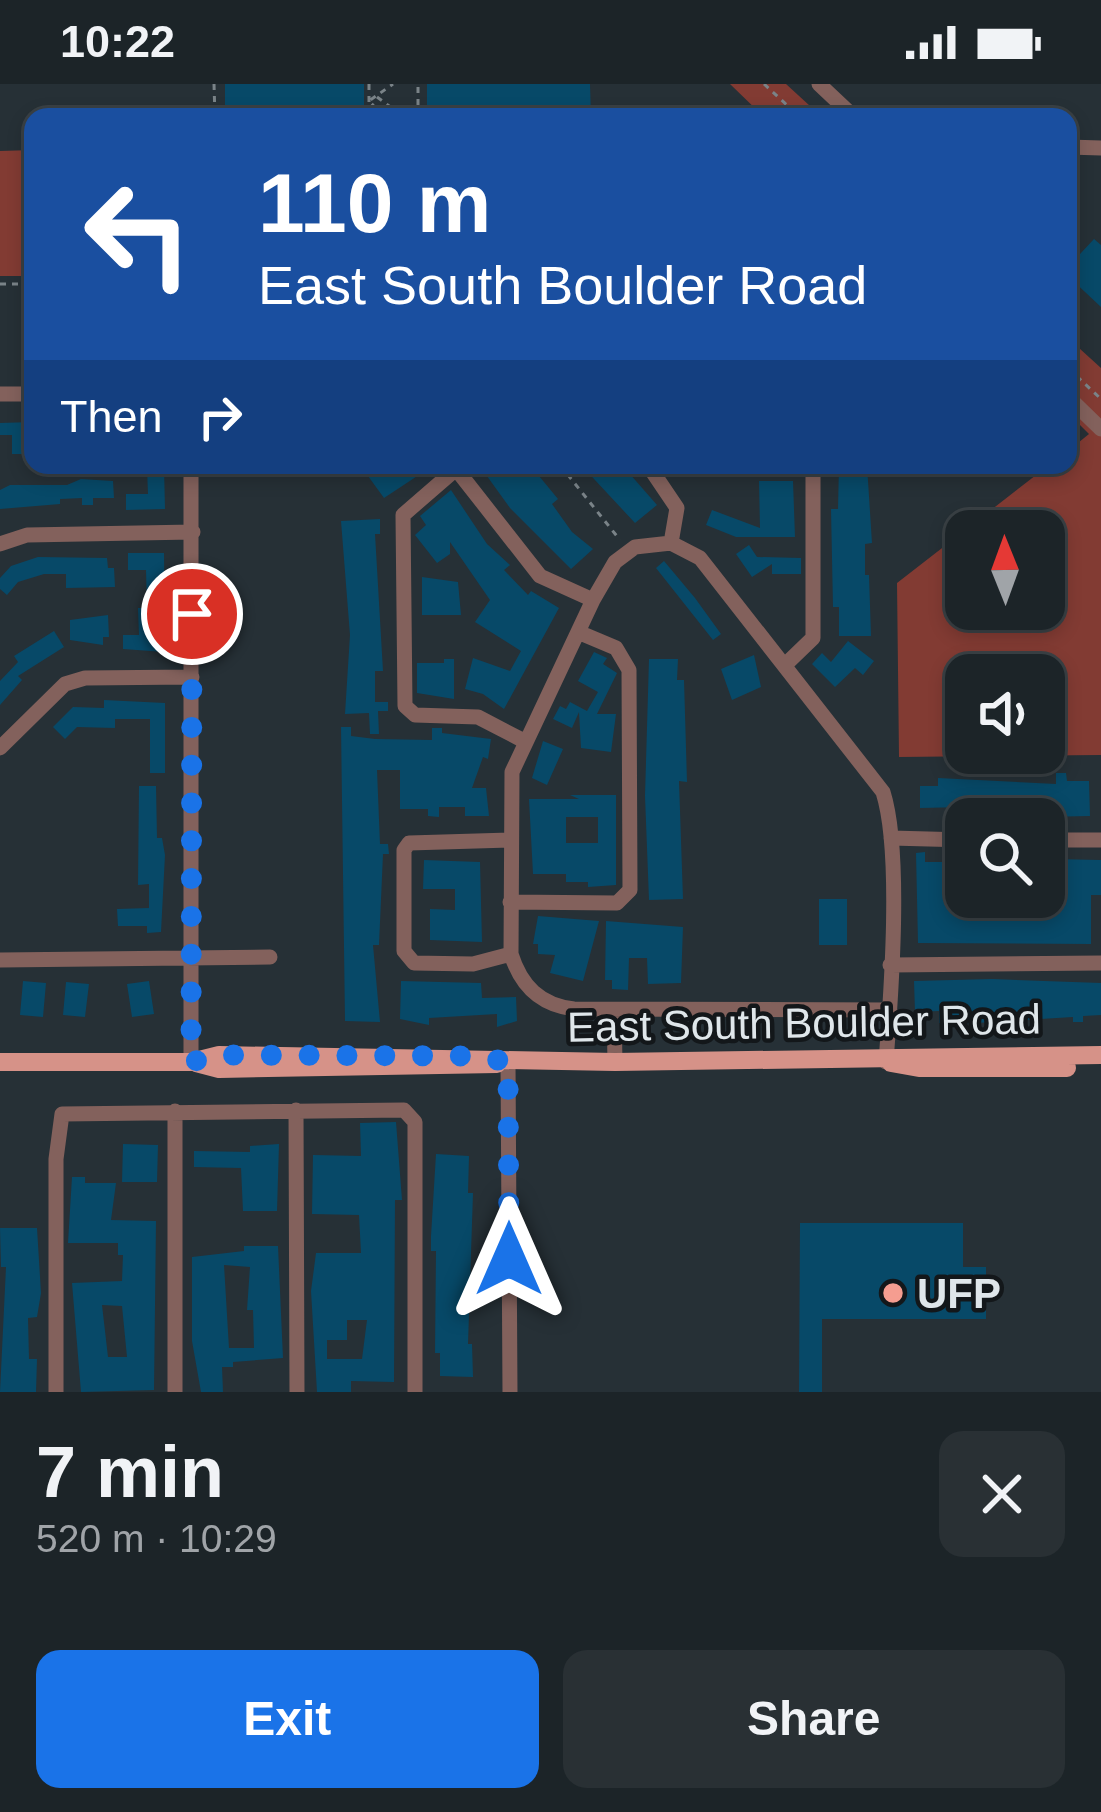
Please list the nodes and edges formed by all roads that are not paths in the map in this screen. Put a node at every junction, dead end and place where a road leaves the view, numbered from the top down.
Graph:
1 (819, 84) edge
2 (844, 108) edge
3 (1077, 406) edge
4 (1101, 430) edge
5 (191, 474) edge
6 (447, 474) edge
7 (460, 474) edge
8 (653, 474) edge
9 (813, 474) edge
10 (193, 532) junction
11 (670, 543) junction
12 (0, 544) edge
13 (593, 600) junction
14 (578, 632) junction
15 (785, 665) junction
16 (192, 677) junction
17 (526, 742) junction
18 (0, 748) edge
19 (891, 838) junction
20 (945, 839) edge
21 (510, 840) junction
22 (1065, 840) edge
23 (1101, 840) edge
24 (511, 902) junction
25 (511, 954) junction
26 (270, 957) dead end
27 (191, 958) junction
28 (0, 960) edge
29 (1101, 963) edge
30 (890, 965) junction
31 (614, 1010) junction
32 (890, 1010) junction
33 (1101, 1055) edge
34 (0, 1062) edge
35 (191, 1062) junction
36 (508, 1062) junction
37 (615, 1062) junction
38 (886, 1062) junction
39 (1101, 1068) edge
40 (296, 1110) junction
41 (175, 1111) junction
42 (56, 1392) edge
43 (175, 1392) edge
44 (297, 1392) edge
45 (415, 1392) edge
46 (510, 1392) edge

1 - 2 street
3 - 4 street
5 - 10 street
6 - 17 street
7 - 13 street
8 - 11 street
9 - 15 street
10 - 12 street
10 - 16 street
11 - 13 street
11 - 15 street
13 - 14 street
14 - 17 street
14 - 24 street
15 - 19 street
16 - 18 street
16 - 27 street
17 - 21 street
19 - 20 street
19 - 30 street
21 - 24 street
21 - 25 street
22 - 23 street
24 - 25 street
25 - 31 street
26 - 27 street
27 - 28 street
27 - 35 street
29 - 30 street
30 - 32 street
31 - 32 street
31 - 37 street
32 - 38 street
33 - 38 main road, East South Boulder Road
34 - 35 main road, East South Boulder Road
35 - 36 main road, East South Boulder Road
36 - 37 main road, East South Boulder Road
36 - 46 street
37 - 38 main road, East South Boulder Road
38 - 39 main road
40 - 41 street
40 - 44 street
40 - 45 street
41 - 42 street
41 - 43 street

